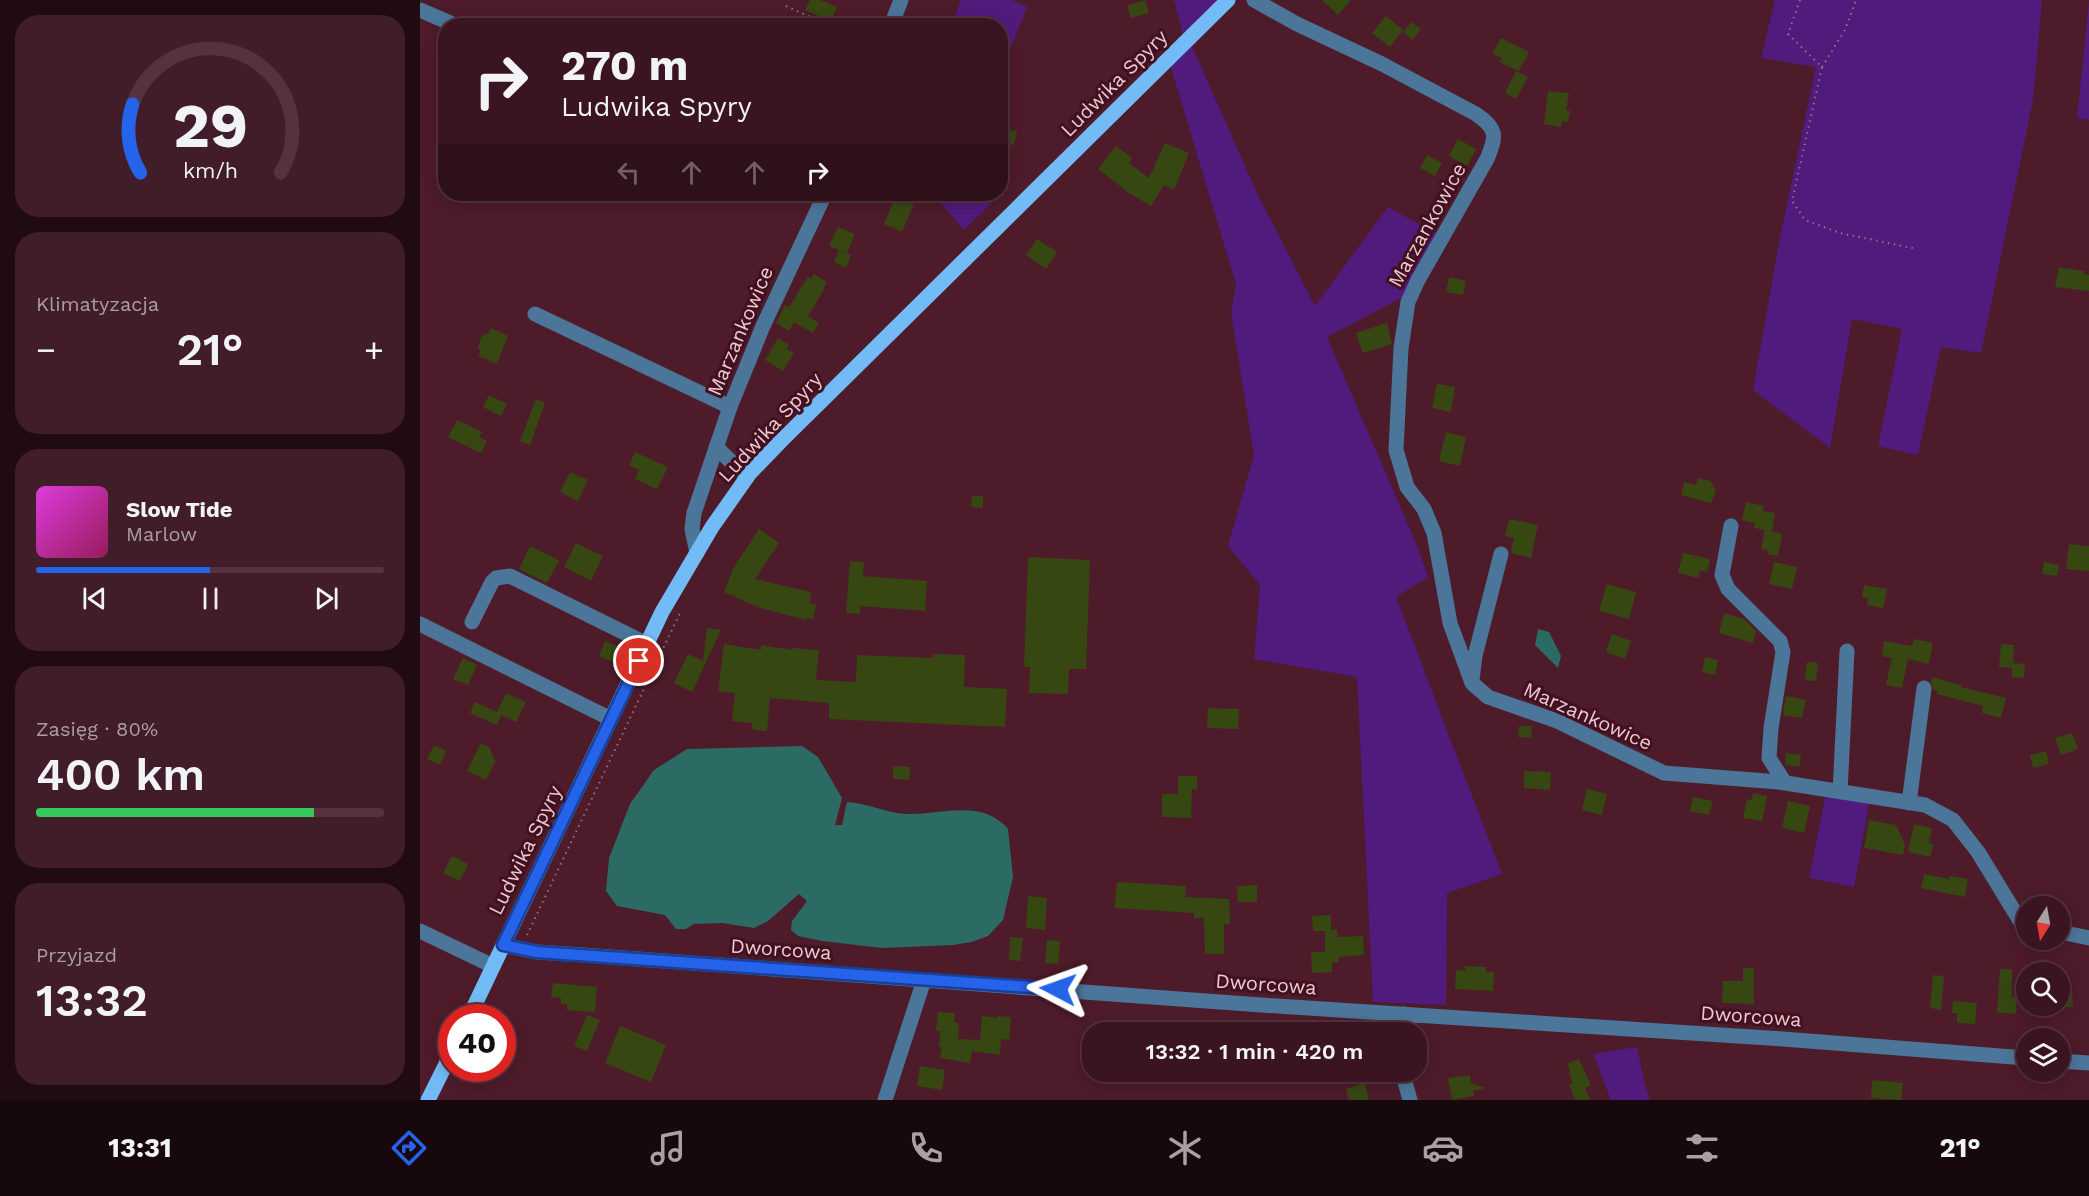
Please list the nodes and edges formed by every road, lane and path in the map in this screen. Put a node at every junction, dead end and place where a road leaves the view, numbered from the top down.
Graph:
1 (901, 0) edge
2 (1228, 0) edge
3 (1254, 0) edge
4 (1800, 0) edge
5 (1856, 0) edge
6 (786, 6) dead end
7 (420, 10) edge
8 (438, 18) edge
9 (812, 18) edge
10 (894, 18) edge
11 (1822, 67) junction
12 (822, 201) edge
13 (1917, 249) dead end
14 (535, 314) dead end
15 (730, 407) junction
16 (716, 447) junction
17 (747, 477) junction
18 (1731, 526) dead end
19 (697, 553) junction
20 (1502, 554) dead end
21 (683, 606) dead end
22 (472, 622) dead end
23 (420, 624) edge
24 (647, 644) junction
25 (1847, 651) dead end
26 (1472, 683) junction
27 (1924, 688) dead end
28 (611, 719) junction
29 (1785, 783) junction
30 (1840, 792) junction
31 (1909, 803) junction
32 (2016, 914) edge
33 (420, 931) edge
34 (2070, 934) edge
35 (527, 935) dead end
36 (2089, 938) edge
37 (503, 945) junction
38 (493, 966) junction
39 (924, 980) junction
40 (475, 1004) edge
41 (1404, 1014) junction
42 (1403, 1022) edge
43 (2016, 1057) edge
44 (2070, 1062) edge
45 (2089, 1063) edge
46 (438, 1080) edge
47 (1405, 1082) edge
48 (428, 1100) edge
49 (885, 1100) edge
50 (1410, 1100) edge

1 - 10 street
2 - 17 main road, Ludwika Spyry
3 - 26 street, Marzankowice
4 - 11 path
5 - 11 path
6 - 9 path
7 - 8 street
11 - 13 path
12 - 15 street, Marzankowice
14 - 15 street
15 - 16 street, Marzankowice
16 - 17 street
16 - 19 street, Marzankowice
17 - 19 main road, Ludwika Spyry
18 - 29 street
19 - 24 main road, Ludwika Spyry
20 - 26 street
21 - 35 path
22 - 24 street
23 - 28 street
24 - 28 main road, Ludwika Spyry
25 - 30 street
26 - 29 street, Marzankowice
27 - 31 street
28 - 37 main road, Ludwika Spyry
29 - 30 street, Marzankowice
30 - 31 street, Marzankowice
31 - 32 street, Marzankowice
33 - 38 street
34 - 36 street
37 - 38 main road, Ludwika Spyry
37 - 39 street, Dworcowa
38 - 40 main road, Ludwika Spyry
39 - 41 street, Dworcowa
39 - 49 street
41 - 42 street
41 - 43 street, Dworcowa
44 - 45 street
46 - 48 main road
47 - 50 street

